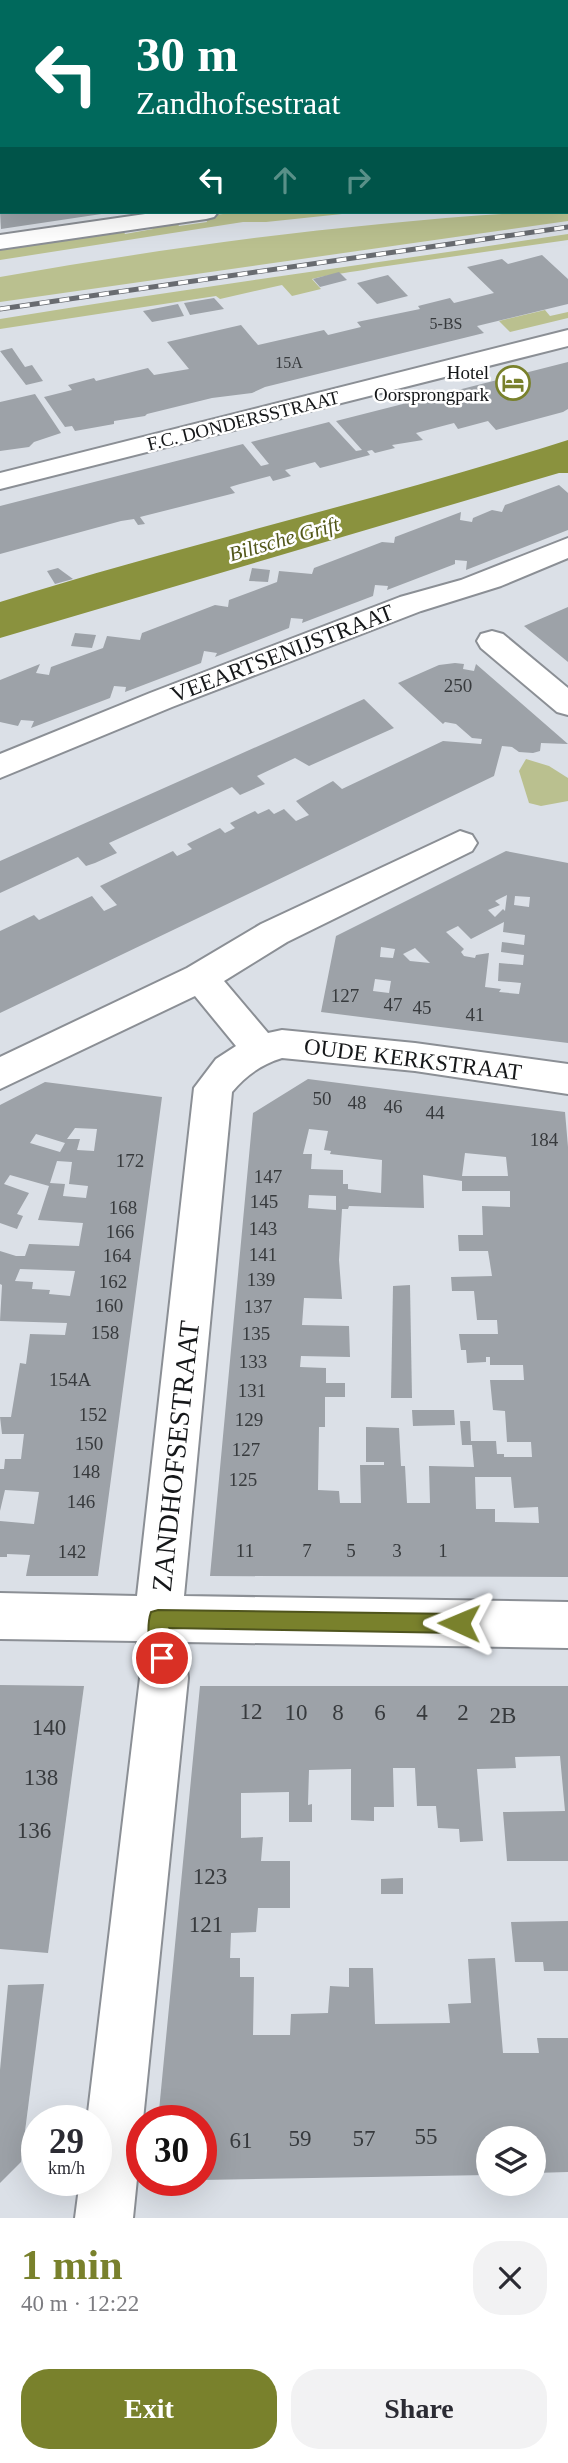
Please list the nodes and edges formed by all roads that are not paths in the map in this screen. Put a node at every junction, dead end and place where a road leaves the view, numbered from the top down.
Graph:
1 (192, 214) edge
2 (0, 242) edge
3 (568, 338) edge
4 (0, 481) edge
5 (568, 547) edge
6 (492, 640) dead end
7 (568, 705) edge
8 (0, 767) edge
9 (460, 844) dead end
10 (200, 978) junction
11 (258, 1050) junction
12 (0, 1074) edge
13 (568, 1079) edge
14 (0, 1616) edge
15 (158, 1619) junction
16 (568, 1625) edge
17 (104, 2218) edge

1 - 2 street
3 - 4 street, F.C. DONDERSSTRAAT
5 - 8 street, VEEARTSENIJSTRAAT
6 - 7 street
9 - 10 street
10 - 11 street
10 - 12 street
11 - 13 street, OUDE KERKSTRAAT
11 - 15 street, ZANDHOFSESTRAAT
14 - 15 street
15 - 16 street
15 - 17 street, ZANDHOFSESTRAAT

